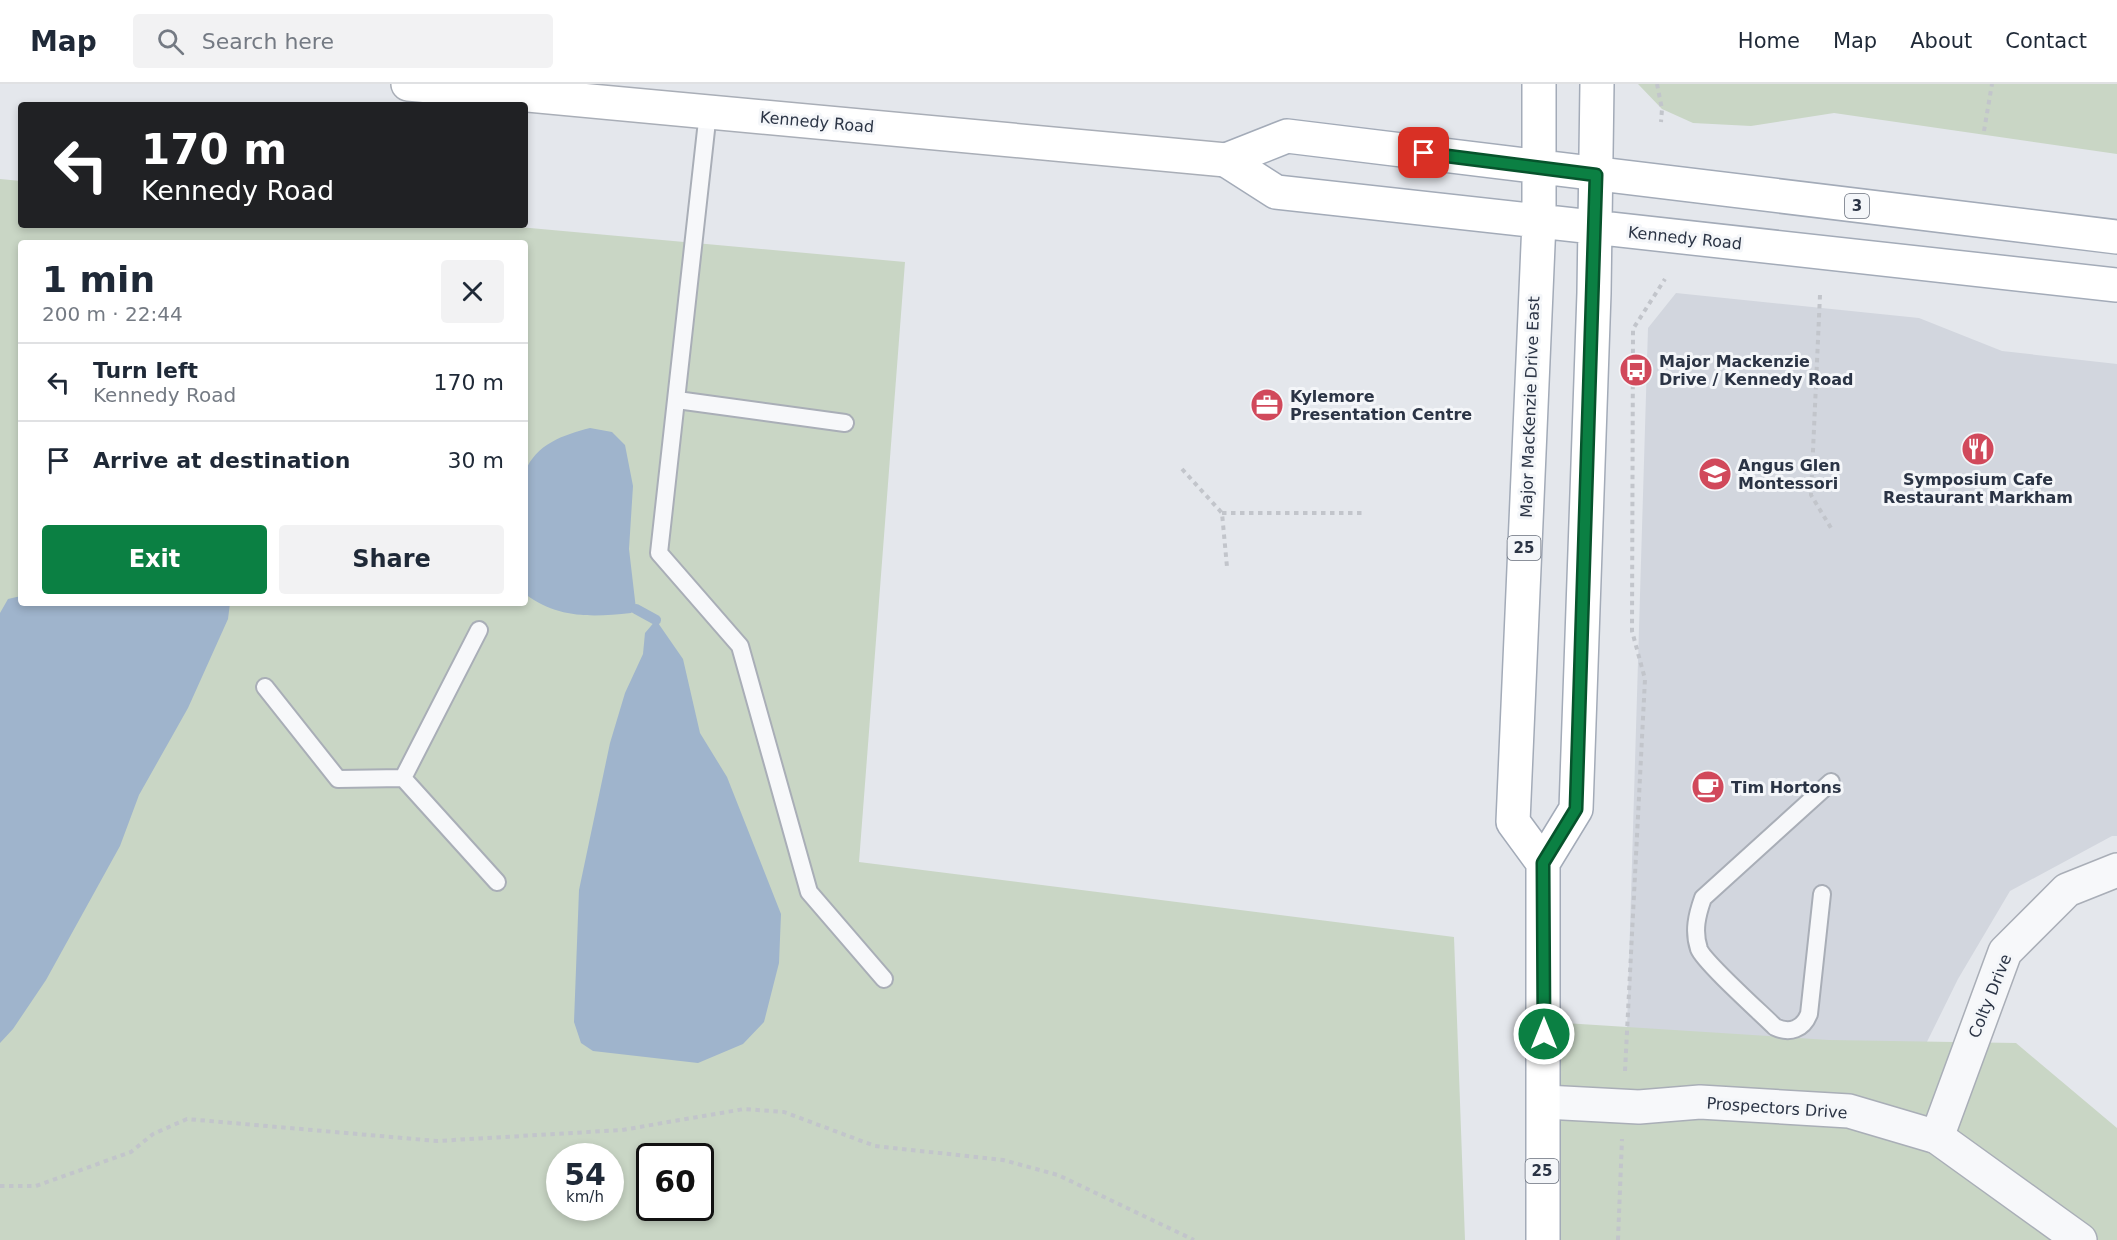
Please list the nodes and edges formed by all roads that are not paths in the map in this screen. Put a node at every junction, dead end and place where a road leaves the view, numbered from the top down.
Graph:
1 (408, 84) edge
2 (1539, 84) edge
3 (1597, 84) edge
4 (708, 112) junction
5 (1226, 160) junction
6 (1539, 168) junction
7 (1596, 175) junction
8 (1539, 222) junction
9 (1596, 229) junction
10 (2117, 237) edge
11 (2117, 285) edge
12 (676, 400) junction
13 (845, 423) dead end
14 (479, 630) dead end
15 (265, 687) dead end
16 (403, 778) junction
17 (1831, 782) dead end
18 (1543, 863) junction
19 (2117, 870) edge
20 (497, 882) dead end
21 (1822, 894) dead end
22 (884, 979) dead end
23 (1545, 1102) junction
24 (1937, 1137) junction
25 (1543, 1240) edge
26 (2080, 1240) edge

1 - 4 main road, Kennedy Road / 3
2 - 6 main road, Major MacKenzie Drive East / 25
3 - 7 main road
4 - 5 main road, Kennedy Road / 3
4 - 12 lane
5 - 6 main road, Kennedy Road / 3
5 - 8 main road, Kennedy Road / 3
6 - 7 main road, Kennedy Road / 3
6 - 8 main road, Major MacKenzie Drive East / 25
7 - 9 main road
7 - 10 main road, Kennedy Road / 3
8 - 9 main road, Kennedy Road / 3
8 - 18 main road, Major MacKenzie Drive East / 25
9 - 11 main road, Kennedy Road / 3
9 - 18 main road
12 - 13 lane
12 - 22 lane
14 - 16 lane
15 - 16 lane
16 - 20 lane
17 - 21 lane
18 - 23 main road, 25
19 - 24 street, Colty Drive
23 - 24 street, Prospectors Drive
23 - 25 main road, 25
24 - 26 street, Prospectors Drive

